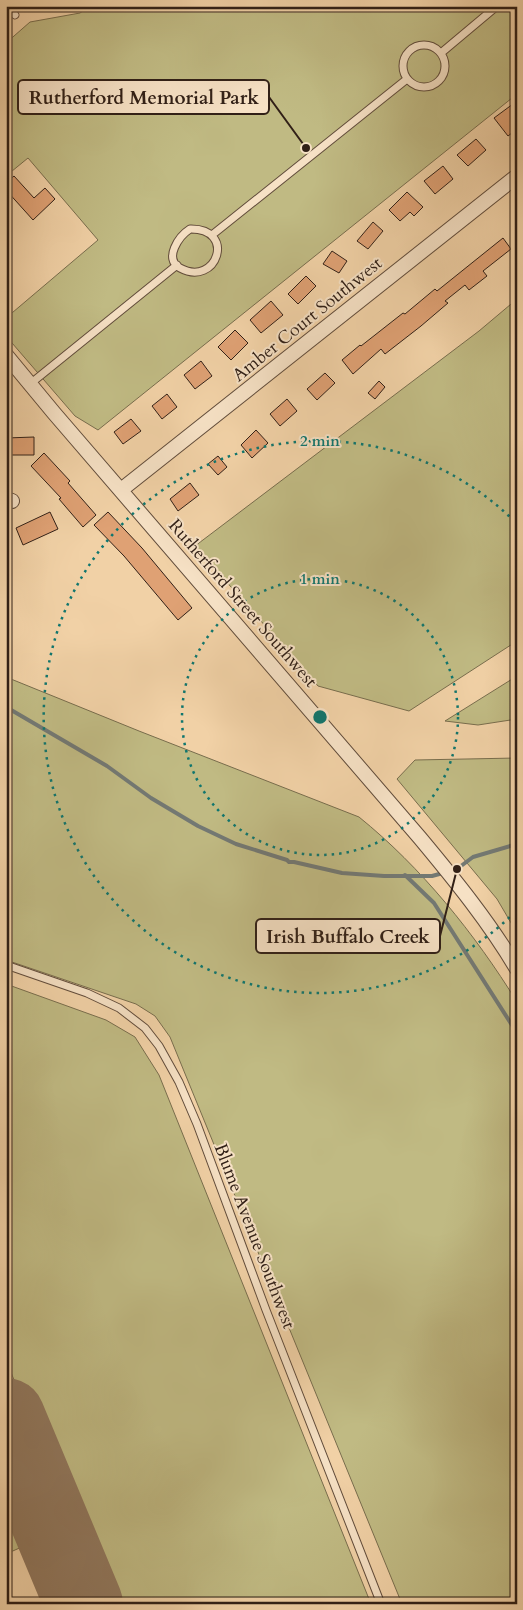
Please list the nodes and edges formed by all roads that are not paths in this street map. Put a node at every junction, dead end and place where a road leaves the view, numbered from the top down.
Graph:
1 (7, 6) edge
2 (497, 6) edge
3 (15, 15) dead end
4 (441, 53) junction
5 (407, 79) junction
6 (517, 176) edge
7 (212, 235) junction
8 (177, 265) junction
9 (6, 355) edge
10 (30, 384) junction
11 (122, 490) junction
12 (6, 966) edge
13 (517, 969) edge
14 (381, 1604) edge

1 - 3 lane
2 - 4 lane
4 - 5 lane
4 - 5 lane
5 - 7 lane
6 - 11 street, Amber Court Southwest
7 - 8 lane
7 - 8 lane
8 - 10 lane
9 - 10 street, Rutherford Street Southwest
10 - 11 street, Rutherford Street Southwest
11 - 13 street, Rutherford Street Southwest
12 - 14 lane, Blume Avenue Southwest

